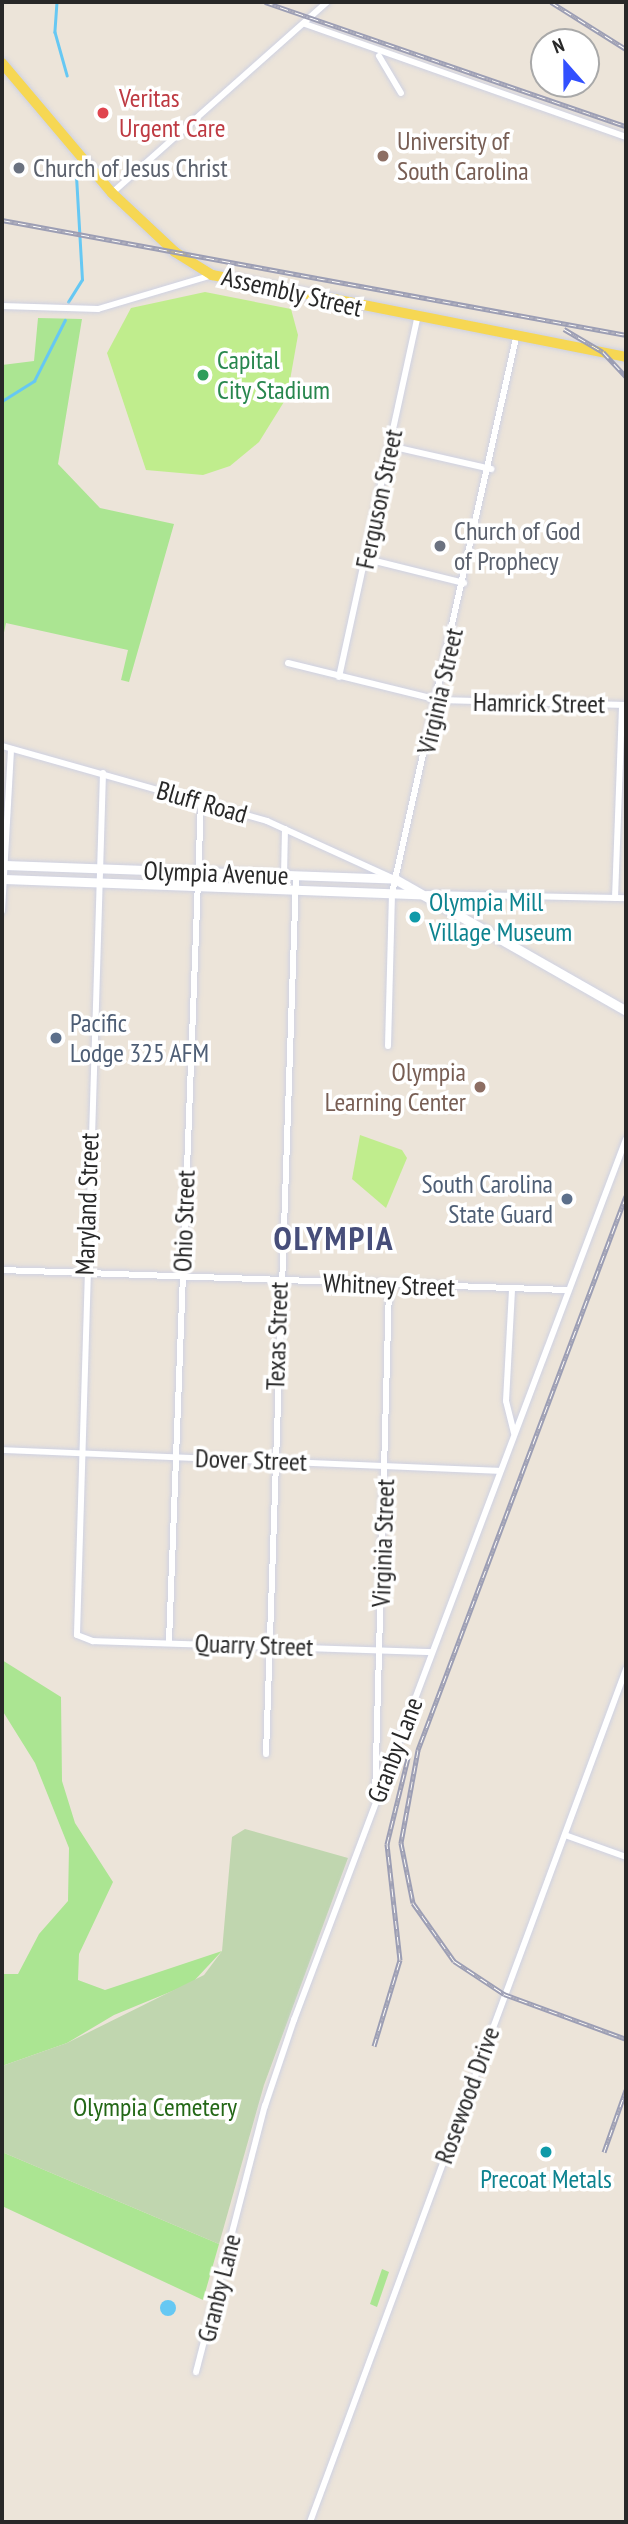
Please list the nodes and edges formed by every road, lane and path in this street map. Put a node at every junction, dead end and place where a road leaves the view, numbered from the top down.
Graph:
1 (327, 2) edge
2 (305, 24) junction
3 (377, 53) junction
4 (2, 63) edge
5 (401, 93) dead end
6 (626, 137) edge
7 (112, 193) junction
8 (212, 275) junction
9 (2, 306) edge
10 (417, 319) junction
11 (516, 338) junction
12 (626, 357) edge
13 (390, 446) junction
14 (491, 469) junction
15 (367, 559) junction
16 (464, 583) junction
17 (288, 663) dead end
18 (339, 677) junction
19 (439, 700) junction
20 (624, 705) edge
21 (2, 746) edge
22 (11, 749) junction
23 (103, 773) junction
24 (201, 801) junction
25 (285, 829) junction
26 (357, 862) junction
27 (3, 865) edge
28 (102, 869) junction
29 (198, 872) junction
30 (284, 876) junction
31 (296, 876) junction
32 (353, 878) junction
33 (2, 879) edge
34 (395, 879) junction
35 (101, 884) junction
36 (197, 888) junction
37 (295, 889) junction
38 (392, 893) junction
39 (427, 894) junction
40 (615, 898) junction
41 (626, 898) edge
42 (2, 911) edge
43 (626, 1011) edge
44 (388, 1046) dead end
45 (626, 1139) edge
46 (2, 1270) edge
47 (84, 1272) junction
48 (182, 1276) junction
49 (279, 1281) junction
50 (389, 1286) junction
51 (512, 1290) junction
52 (567, 1290) junction
53 (514, 1433) junction
54 (2, 1450) edge
55 (80, 1454) junction
56 (176, 1458) junction
57 (273, 1460) junction
58 (385, 1465) junction
59 (500, 1471) junction
60 (77, 1635) joint
61 (169, 1642) junction
62 (269, 1647) junction
63 (380, 1650) junction
64 (432, 1652) junction
65 (626, 1669) edge
66 (266, 1754) dead end
67 (375, 1800) junction
68 (565, 1835) junction
69 (626, 1857) edge
70 (196, 2372) dead end
71 (310, 2522) edge

1 - 2 street
2 - 3 street
2 - 7 street
3 - 5 street
3 - 6 street
4 - 7 main road, Assembly Street
7 - 8 main road, Assembly Street
8 - 9 street
8 - 10 main road, Assembly Street
10 - 11 main road, Assembly Street
10 - 13 street, Ferguson Street
11 - 12 main road, Assembly Street
11 - 14 street, Virginia Street
13 - 14 street
13 - 15 street, Ferguson Street
14 - 16 street, Virginia Street
15 - 16 street
15 - 18 street, Ferguson Street
16 - 19 street, Virginia Street
17 - 18 street, Hamrick Street
18 - 19 street, Hamrick Street
19 - 20 street, Hamrick Street
19 - 34 street, Virginia Street
20 - 40 street
21 - 22 street, Bluff Road
22 - 23 street, Bluff Road
22 - 27 street
23 - 24 street, Bluff Road
23 - 28 street, Maryland Street
24 - 25 street, Bluff Road
24 - 29 street, Ohio Street
25 - 26 street, Bluff Road
25 - 30 street
26 - 32 street
26 - 34 street, Bluff Road
27 - 28 main road, Olympia Avenue
27 - 33 street
28 - 29 main road, Olympia Avenue
28 - 35 street, Maryland Street
29 - 30 main road, Olympia Avenue
29 - 36 street, Ohio Street
30 - 31 main road, Olympia Avenue
31 - 32 main road, Olympia Avenue
31 - 37 street, Texas Street
32 - 34 main road, Olympia Avenue
33 - 35 main road, Olympia Avenue
33 - 42 street
34 - 38 street, Virginia Street
34 - 39 main road, Olympia Avenue
35 - 36 main road, Olympia Avenue
35 - 47 street, Maryland Street
36 - 37 main road, Olympia Avenue
36 - 48 street, Ohio Street
37 - 38 main road, Olympia Avenue
37 - 49 street, Texas Street
38 - 39 main road, Olympia Avenue
38 - 44 street, Virginia Street
39 - 40 street, Olympia Avenue
39 - 43 main road
40 - 41 street, Olympia Avenue
45 - 52 street, Granby Lane
46 - 47 street, Whitney Street
47 - 48 street, Whitney Street
47 - 55 street, Maryland Street
48 - 49 street, Whitney Street
48 - 56 street, Ohio Street
49 - 50 street, Whitney Street
49 - 57 street, Texas Street
50 - 51 street, Whitney Street
50 - 58 street, Virginia Street
51 - 52 street, Whitney Street
51 - 53 street
52 - 53 street, Granby Lane
53 - 59 street, Granby Lane
54 - 55 street, Dover Street
55 - 56 street, Dover Street
55 - 60 street, Maryland Street
56 - 57 street, Dover Street
56 - 61 street, Ohio Street
57 - 58 street, Dover Street
57 - 62 street, Texas Street
58 - 59 street, Dover Street
58 - 63 street, Virginia Street
59 - 64 street, Granby Lane
60 - 61 street, Quarry Street
61 - 62 street, Quarry Street
62 - 63 street, Quarry Street
62 - 66 street, Texas Street
63 - 64 street, Quarry Street
63 - 67 street, Virginia Street
64 - 67 street, Granby Lane
65 - 68 street, Rosewood Drive
67 - 70 street, Granby Lane
68 - 69 street
68 - 71 street, Rosewood Drive

